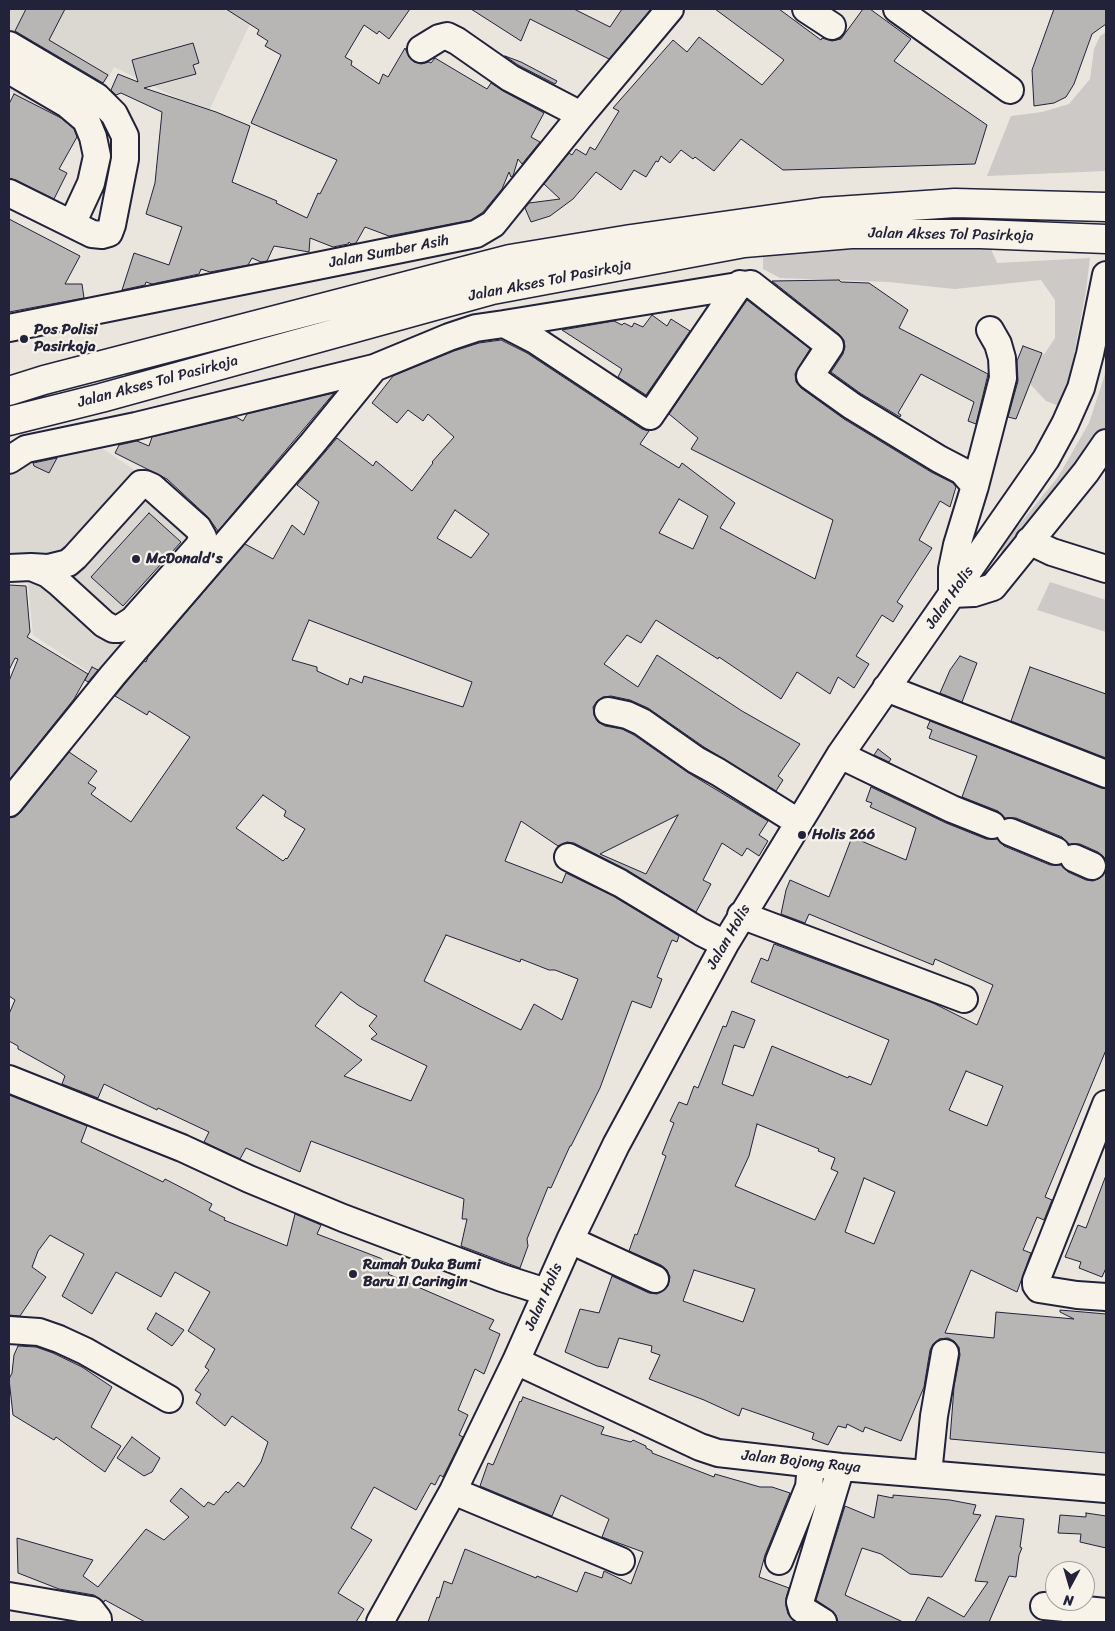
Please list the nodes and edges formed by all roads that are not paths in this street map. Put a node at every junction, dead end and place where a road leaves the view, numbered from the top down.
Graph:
1 (670, 9) edge
2 (806, 9) edge
3 (897, 9) edge
4 (832, 26) dead end
5 (9, 45) edge
6 (421, 49) dead end
7 (9, 70) edge
8 (1010, 90) dead end
9 (581, 115) junction
10 (9, 193) edge
11 (1106, 207) edge
12 (72, 224) junction
13 (1106, 239) edge
14 (1106, 275) edge
15 (751, 284) junction
16 (504, 324) junction
17 (9, 328) edge
18 (990, 330) dead end
19 (374, 368) junction
20 (9, 371) edge
21 (44, 380) junction
22 (9, 390) edge
23 (101, 398) junction
24 (9, 421) edge
25 (9, 441) edge
26 (1106, 443) edge
27 (9, 460) edge
28 (975, 486) junction
29 (1029, 541) junction
30 (20, 568) edge
31 (1106, 569) edge
32 (952, 594) junction
33 (886, 688) junction
34 (608, 711) dead end
35 (840, 755) junction
36 (1106, 774) edge
37 (9, 803) edge
38 (798, 822) junction
39 (568, 857) dead end
40 (1074, 858) dead end
41 (741, 915) junction
42 (725, 944) junction
43 (964, 999) dead end
44 (9, 1079) edge
45 (1106, 1104) edge
46 (570, 1240) junction
47 (655, 1279) dead end
48 (546, 1292) junction
49 (1106, 1297) edge
50 (9, 1330) edge
51 (945, 1353) dead end
52 (516, 1361) junction
53 (169, 1399) dead end
54 (811, 1464) junction
55 (841, 1467) junction
56 (928, 1474) junction
57 (1106, 1489) edge
58 (453, 1491) junction
59 (621, 1561) dead end
60 (779, 1561) dead end
61 (9, 1596) edge
62 (1044, 1606) dead end
63 (1106, 1612) edge
64 (98, 1622) edge
65 (380, 1622) edge
66 (823, 1622) edge

1 - 9 street, Jalan Sumber Asih
2 - 4 street
3 - 8 street
5 - 12 street
6 - 9 street
7 - 12 street
9 - 17 street, Jalan Sumber Asih
10 - 12 street
11 - 21 highway, Jalan Akses Tol Pasirkoja
13 - 23 highway, Jalan Akses Tol Pasirkoja
14 - 32 street, Jalan Holis
15 - 16 street
15 - 16 street
15 - 28 street
16 - 19 street
18 - 28 street
19 - 27 street
19 - 37 street
20 - 21 highway
21 - 22 highway, Jalan Akses Tol Pasirkoja
23 - 24 highway, Jalan Akses Tol Pasirkoja
23 - 25 highway
26 - 29 street
28 - 32 street
29 - 31 street
29 - 32 street
30 - 30 street
32 - 33 street, Jalan Holis
33 - 35 street, Jalan Holis
33 - 36 street
34 - 38 street
35 - 38 street, Jalan Holis
35 - 40 street
38 - 41 street, Jalan Holis
39 - 42 street
41 - 42 street, Jalan Holis
41 - 43 street
42 - 46 street, Jalan Holis
44 - 48 street
45 - 49 street
46 - 47 street
46 - 48 street, Jalan Holis
48 - 52 street, Jalan Holis
50 - 53 street
51 - 56 street
52 - 54 street, Jalan Bojong Raya
52 - 58 street, Jalan Holis
54 - 55 street, Jalan Bojong Raya
54 - 60 street
55 - 56 street, Jalan Bojong Raya
55 - 66 street
56 - 57 street, Jalan Bojong Raya
58 - 59 street
58 - 65 street, Jalan Holis
61 - 64 street
62 - 63 street

